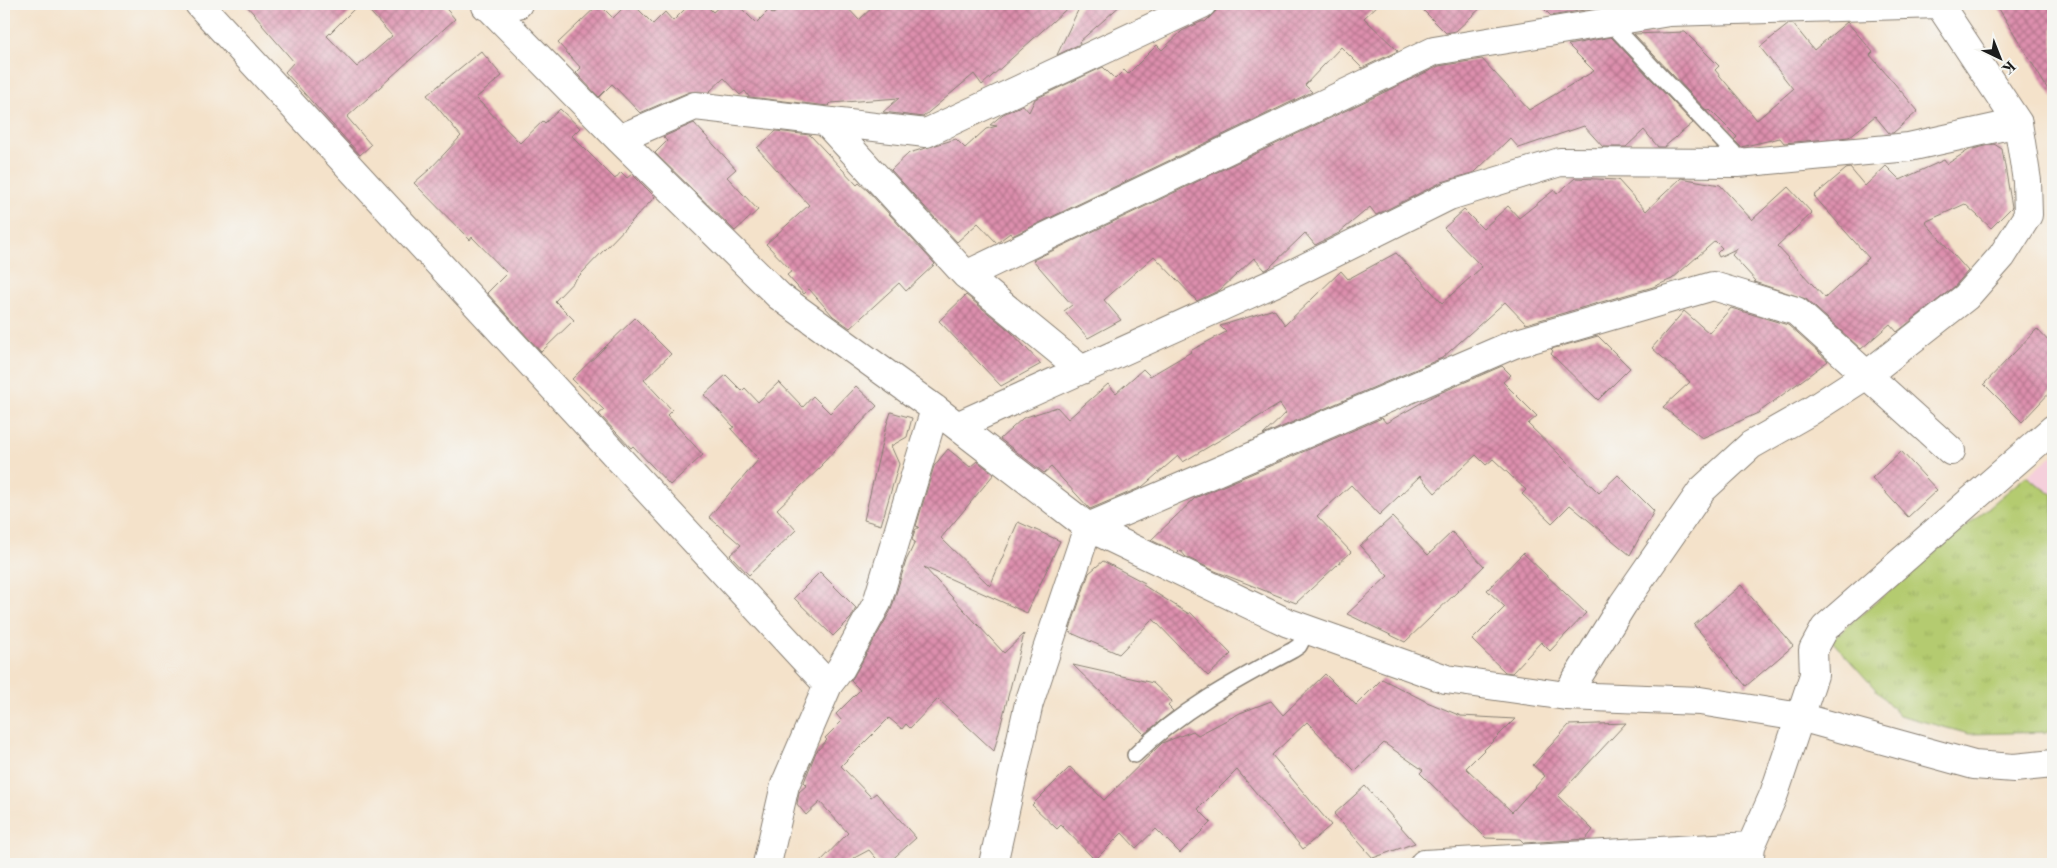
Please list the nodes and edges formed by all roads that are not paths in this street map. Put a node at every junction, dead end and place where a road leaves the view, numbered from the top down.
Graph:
1 (199, 4) edge
2 (518, 4) edge
3 (1202, 4) edge
4 (1939, 4) edge
5 (486, 5) edge
6 (1614, 21) junction
7 (826, 122) junction
8 (2018, 123) junction
9 (619, 139) junction
10 (1738, 163) junction
11 (966, 275) junction
12 (1082, 370) junction
13 (1868, 374) junction
14 (935, 409) junction
15 (957, 426) junction
16 (2053, 430) edge
17 (1952, 451) dead end
18 (1088, 527) junction
19 (1308, 629) junction
20 (828, 685) junction
21 (1566, 696) junction
22 (1800, 717) junction
23 (1135, 755) dead end
24 (2053, 764) edge
25 (1750, 855) edge
26 (767, 864) edge
27 (993, 864) edge
28 (1424, 864) edge

1 - 20 street
2 - 5 street
3 - 7 street
4 - 6 street
4 - 8 street
5 - 9 street
6 - 10 lane
6 - 11 street
7 - 9 street
7 - 11 street
8 - 10 street
8 - 13 street
9 - 14 street
10 - 12 street
11 - 12 street
12 - 15 street
13 - 17 street
13 - 18 street
13 - 21 street
14 - 15 street
14 - 20 street
15 - 18 street
16 - 22 street
18 - 19 street
18 - 27 street
19 - 21 street
19 - 23 lane
20 - 26 street
21 - 22 street
22 - 24 street
22 - 25 street
25 - 28 street

